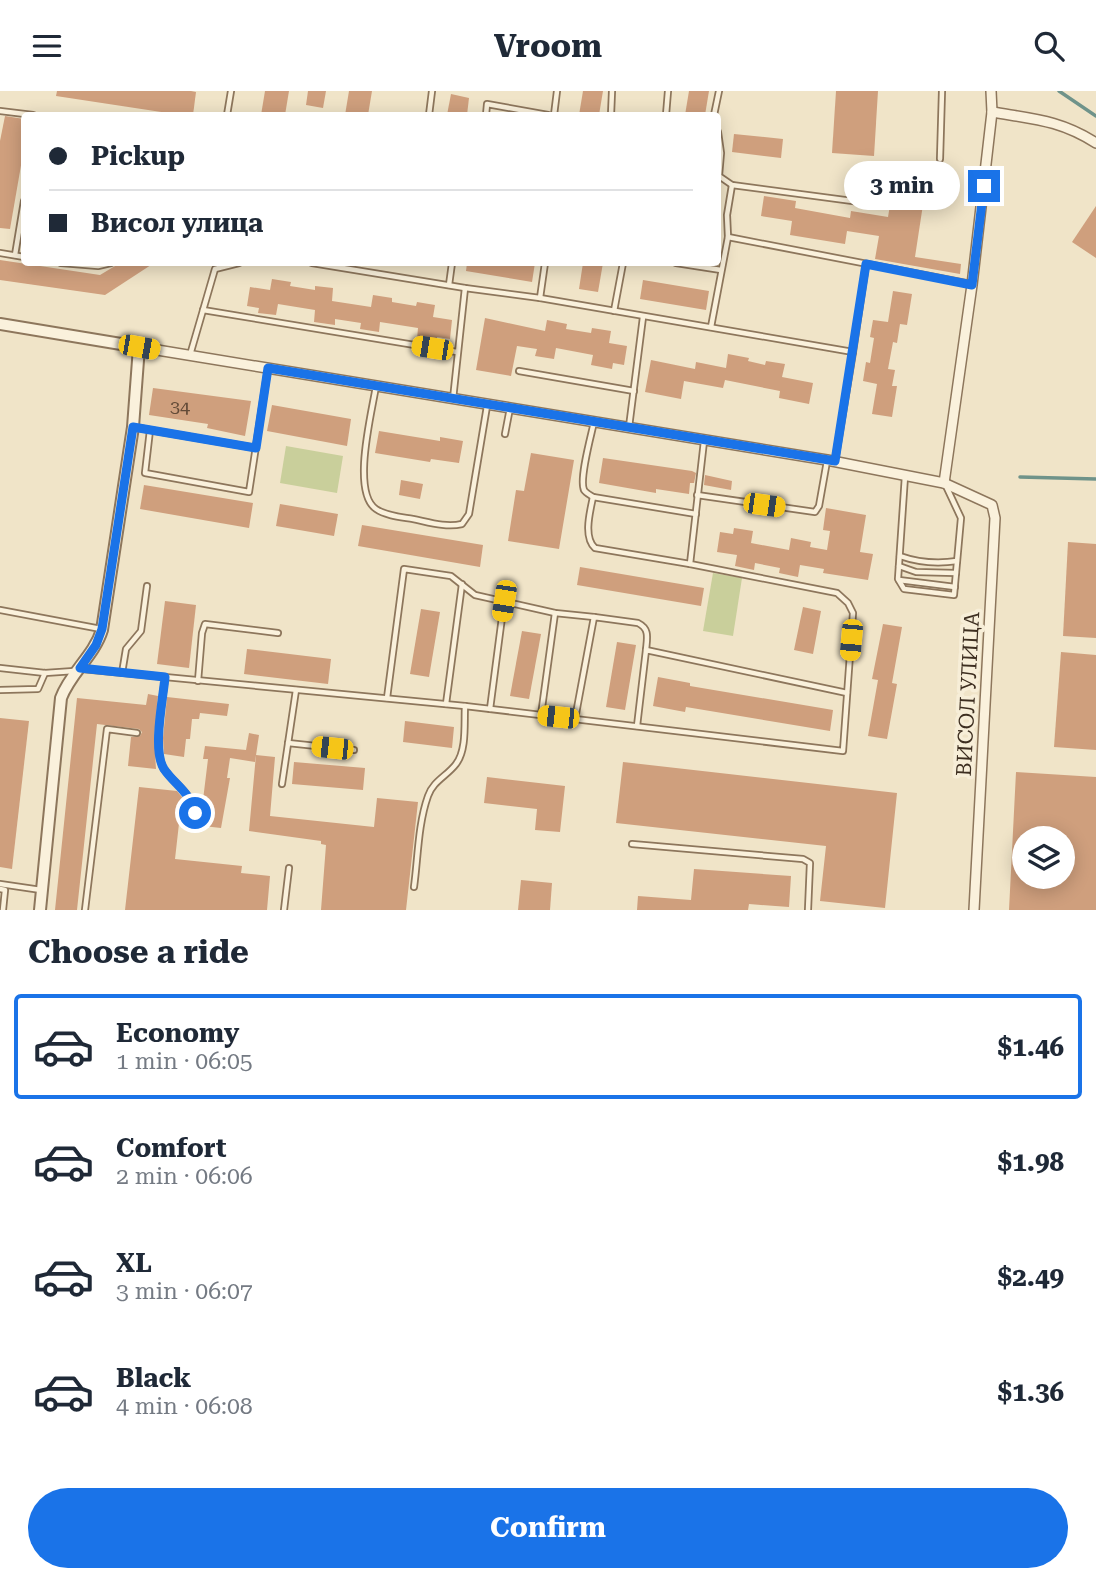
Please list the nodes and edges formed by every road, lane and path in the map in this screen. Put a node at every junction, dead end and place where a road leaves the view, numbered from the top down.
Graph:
1 (231, 91) edge
2 (432, 91) edge
3 (557, 91) edge
4 (612, 91) edge
5 (668, 91) edge
6 (719, 91) edge
7 (942, 91) edge
8 (991, 91) edge
9 (0, 111) edge
10 (228, 112) edge
11 (429, 112) edge
12 (486, 112) edge
13 (531, 112) edge
14 (554, 112) edge
15 (611, 112) edge
16 (666, 112) edge
17 (715, 112) edge
18 (992, 112) junction
19 (21, 114) edge
20 (1096, 143) edge
21 (940, 159) dead end
22 (721, 177) edge
23 (732, 185) junction
24 (875, 204) dead end
25 (21, 219) edge
26 (727, 237) junction
27 (0, 253) edge
28 (15, 255) junction
29 (21, 256) edge
30 (866, 264) junction
31 (214, 266) edge
32 (227, 266) edge
33 (331, 266) edge
34 (452, 266) edge
35 (545, 266) edge
36 (621, 266) edge
37 (696, 266) edge
38 (215, 269) junction
39 (722, 270) junction
40 (449, 285) junction
41 (972, 285) junction
42 (465, 288) junction
43 (540, 298) junction
44 (203, 310) junction
45 (614, 310) junction
46 (643, 317) junction
47 (0, 324) edge
48 (711, 327) junction
49 (139, 347) junction
50 (457, 352) junction
51 (853, 352) junction
52 (190, 355) junction
53 (268, 368) junction
54 (519, 371) dead end
55 (376, 386) junction
56 (634, 391) junction
57 (453, 399) junction
58 (487, 405) junction
59 (510, 408) junction
60 (594, 422) junction
61 (133, 427) junction
62 (629, 428) junction
63 (150, 430) junction
64 (505, 434) dead end
65 (704, 440) junction
66 (256, 448) junction
67 (831, 461) junction
68 (905, 475) junction
69 (944, 483) junction
70 (697, 495) junction
71 (593, 497) junction
72 (696, 513) junction
73 (900, 556) junction
74 (957, 561) junction
75 (690, 564) junction
76 (899, 566) junction
77 (956, 573) junction
78 (898, 579) junction
79 (462, 584) junction
80 (147, 586) dead end
81 (955, 587) junction
82 (504, 601) junction
83 (0, 610) edge
84 (555, 613) junction
85 (594, 617) junction
86 (102, 629) junction
87 (278, 633) dead end
88 (646, 650) junction
89 (0, 668) edge
90 (80, 668) junction
91 (45, 673) junction
92 (122, 673) junction
93 (165, 677) junction
94 (198, 681) junction
95 (0, 690) edge
96 (296, 690) junction
97 (847, 693) junction
98 (387, 698) junction
99 (446, 704) junction
100 (465, 706) junction
101 (490, 709) junction
102 (541, 715) junction
103 (575, 719) junction
104 (637, 726) junction
105 (137, 733) dead end
106 (288, 743) junction
107 (354, 750) dead end
108 (282, 784) dead end
109 (195, 813) dead end
110 (632, 844) dead end
111 (289, 868) dead end
112 (0, 884) edge
113 (414, 887) dead end
114 (0, 889) edge
115 (42, 890) junction
116 (3, 910) edge
117 (40, 910) edge
118 (85, 910) edge
119 (284, 910) edge
120 (808, 910) edge
121 (974, 910) edge

1 - 10 lane
2 - 11 lane
3 - 14 lane
4 - 15 lane
5 - 16 lane
6 - 17 lane
7 - 21 lane
8 - 18 street
9 - 19 lane
12 - 13 lane
18 - 20 street
18 - 41 street
22 - 23 lane
23 - 24 lane
23 - 26 lane
25 - 28 lane
26 - 30 lane
26 - 39 lane
27 - 28 lane
28 - 29 lane
30 - 41 lane
30 - 51 lane
31 - 38 lane
32 - 38 lane
33 - 40 lane
34 - 40 lane
35 - 43 lane
36 - 45 lane
37 - 39 lane
38 - 44 lane
39 - 48 lane
40 - 42 lane
41 - 69 street
42 - 43 lane
42 - 50 lane
43 - 45 lane
44 - 50 lane
44 - 52 lane
45 - 46 lane
46 - 48 lane
46 - 56 lane
47 - 49 street
48 - 51 lane
49 - 52 street
49 - 61 street
50 - 57 lane
51 - 67 lane
52 - 53 street
53 - 55 street
53 - 66 lane
54 - 56 lane
55 - 57 street
55 - 58 lane
56 - 62 lane
57 - 58 street
58 - 59 street
59 - 60 street
59 - 64 lane
60 - 62 street
60 - 71 lane
61 - 63 lane
61 - 86 street
62 - 65 street
63 - 66 lane
63 - 66 lane
65 - 67 street
65 - 70 lane
67 - 68 street
67 - 70 lane
68 - 69 street
68 - 73 lane
69 - 74 lane
69 - 121 street, ВИСОЛ УЛИЦА
70 - 72 lane
71 - 72 lane
71 - 75 lane
72 - 75 lane
73 - 74 lane
73 - 76 lane
74 - 77 lane
75 - 97 lane
76 - 77 lane
76 - 78 lane
77 - 81 lane
78 - 81 lane
78 - 81 lane
79 - 82 lane
79 - 98 lane
79 - 99 lane
80 - 92 lane
82 - 84 lane
82 - 101 lane
83 - 86 lane
84 - 85 lane
84 - 102 lane
85 - 88 lane
85 - 103 lane
86 - 90 street
87 - 94 lane
88 - 97 lane
88 - 104 lane
89 - 91 lane
90 - 91 lane
90 - 92 lane
90 - 115 street
91 - 95 lane
92 - 93 lane
93 - 94 lane
93 - 109 lane
94 - 96 lane
96 - 98 lane
96 - 106 lane
97 - 104 lane
98 - 99 lane
99 - 100 lane
100 - 101 lane
100 - 113 lane
101 - 102 lane
102 - 103 lane
103 - 104 lane
105 - 118 lane
106 - 107 lane
106 - 108 lane
110 - 120 lane
111 - 119 lane
112 - 115 lane
114 - 116 lane
115 - 117 street

